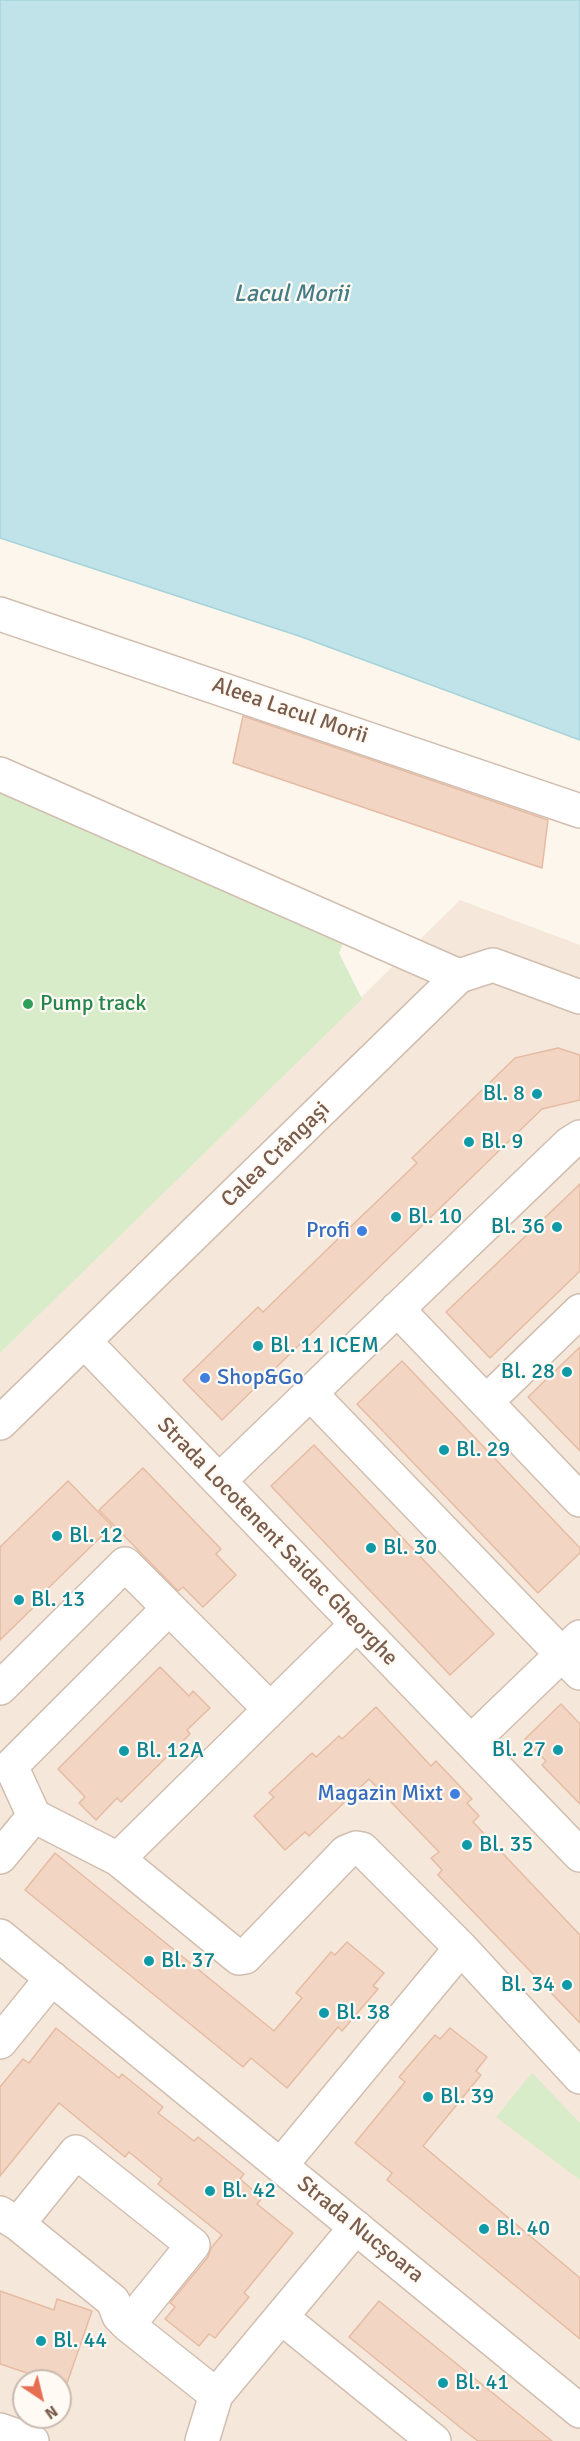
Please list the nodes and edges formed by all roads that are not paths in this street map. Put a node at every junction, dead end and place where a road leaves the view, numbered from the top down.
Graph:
1 (0, 614) edge
2 (0, 774) edge
3 (580, 811) edge
4 (459, 976) junction
5 (580, 997) edge
6 (580, 1137) edge
7 (397, 1309) junction
8 (580, 1311) edge
9 (84, 1341) junction
10 (310, 1393) junction
11 (486, 1402) junction
12 (0, 1423) edge
13 (219, 1481) junction
14 (577, 1489) edge
15 (169, 1608) junction
16 (357, 1624) junction
17 (574, 1655) edge
18 (0, 1688) edge
19 (270, 1709) junction
20 (471, 1742) junction
21 (5, 1756) edge
22 (34, 1816) junction
23 (580, 1855) edge
24 (0, 1857) edge
25 (118, 1859) junction
26 (0, 1936) edge
27 (461, 1948) junction
28 (52, 1978) junction
29 (0, 2042) edge
30 (580, 2077) edge
31 (281, 2166) junction
32 (9, 2219) edge
33 (356, 2227) junction
34 (281, 2317) junction
35 (128, 2325) junction
36 (216, 2395) junction
37 (580, 2411) edge
38 (0, 2430) edge
39 (32, 2441) edge
40 (202, 2441) edge
41 (434, 2441) edge

1 - 3 street, Aleea Lacul Morii
2 - 4 street
4 - 5 street, Calea Crângași
4 - 9 street, Calea Crângași
6 - 7 street
7 - 10 street
7 - 11 street
8 - 11 street
9 - 12 street, Calea Crângași
9 - 13 street, Strada Locotenent Saidac Gheorghe
10 - 13 street
10 - 17 street
11 - 14 street
13 - 16 street, Strada Locotenent Saidac Gheorghe
15 - 18 street
15 - 19 street
15 - 21 street
16 - 19 street
16 - 20 street, Strada Locotenent Saidac Gheorghe
17 - 20 street
19 - 25 street
20 - 23 street, Strada Locotenent Saidac Gheorghe
21 - 22 street
22 - 24 street
22 - 25 street
25 - 27 street
26 - 28 street, Strada Nucșoara
27 - 30 street
27 - 31 street
28 - 29 street
28 - 31 street, Strada Nucșoara
31 - 33 street, Strada Nucșoara
32 - 35 street
32 - 35 street
33 - 34 street
33 - 37 street, Strada Nucșoara
34 - 36 street
34 - 41 street
35 - 36 street
36 - 40 street
38 - 39 street

